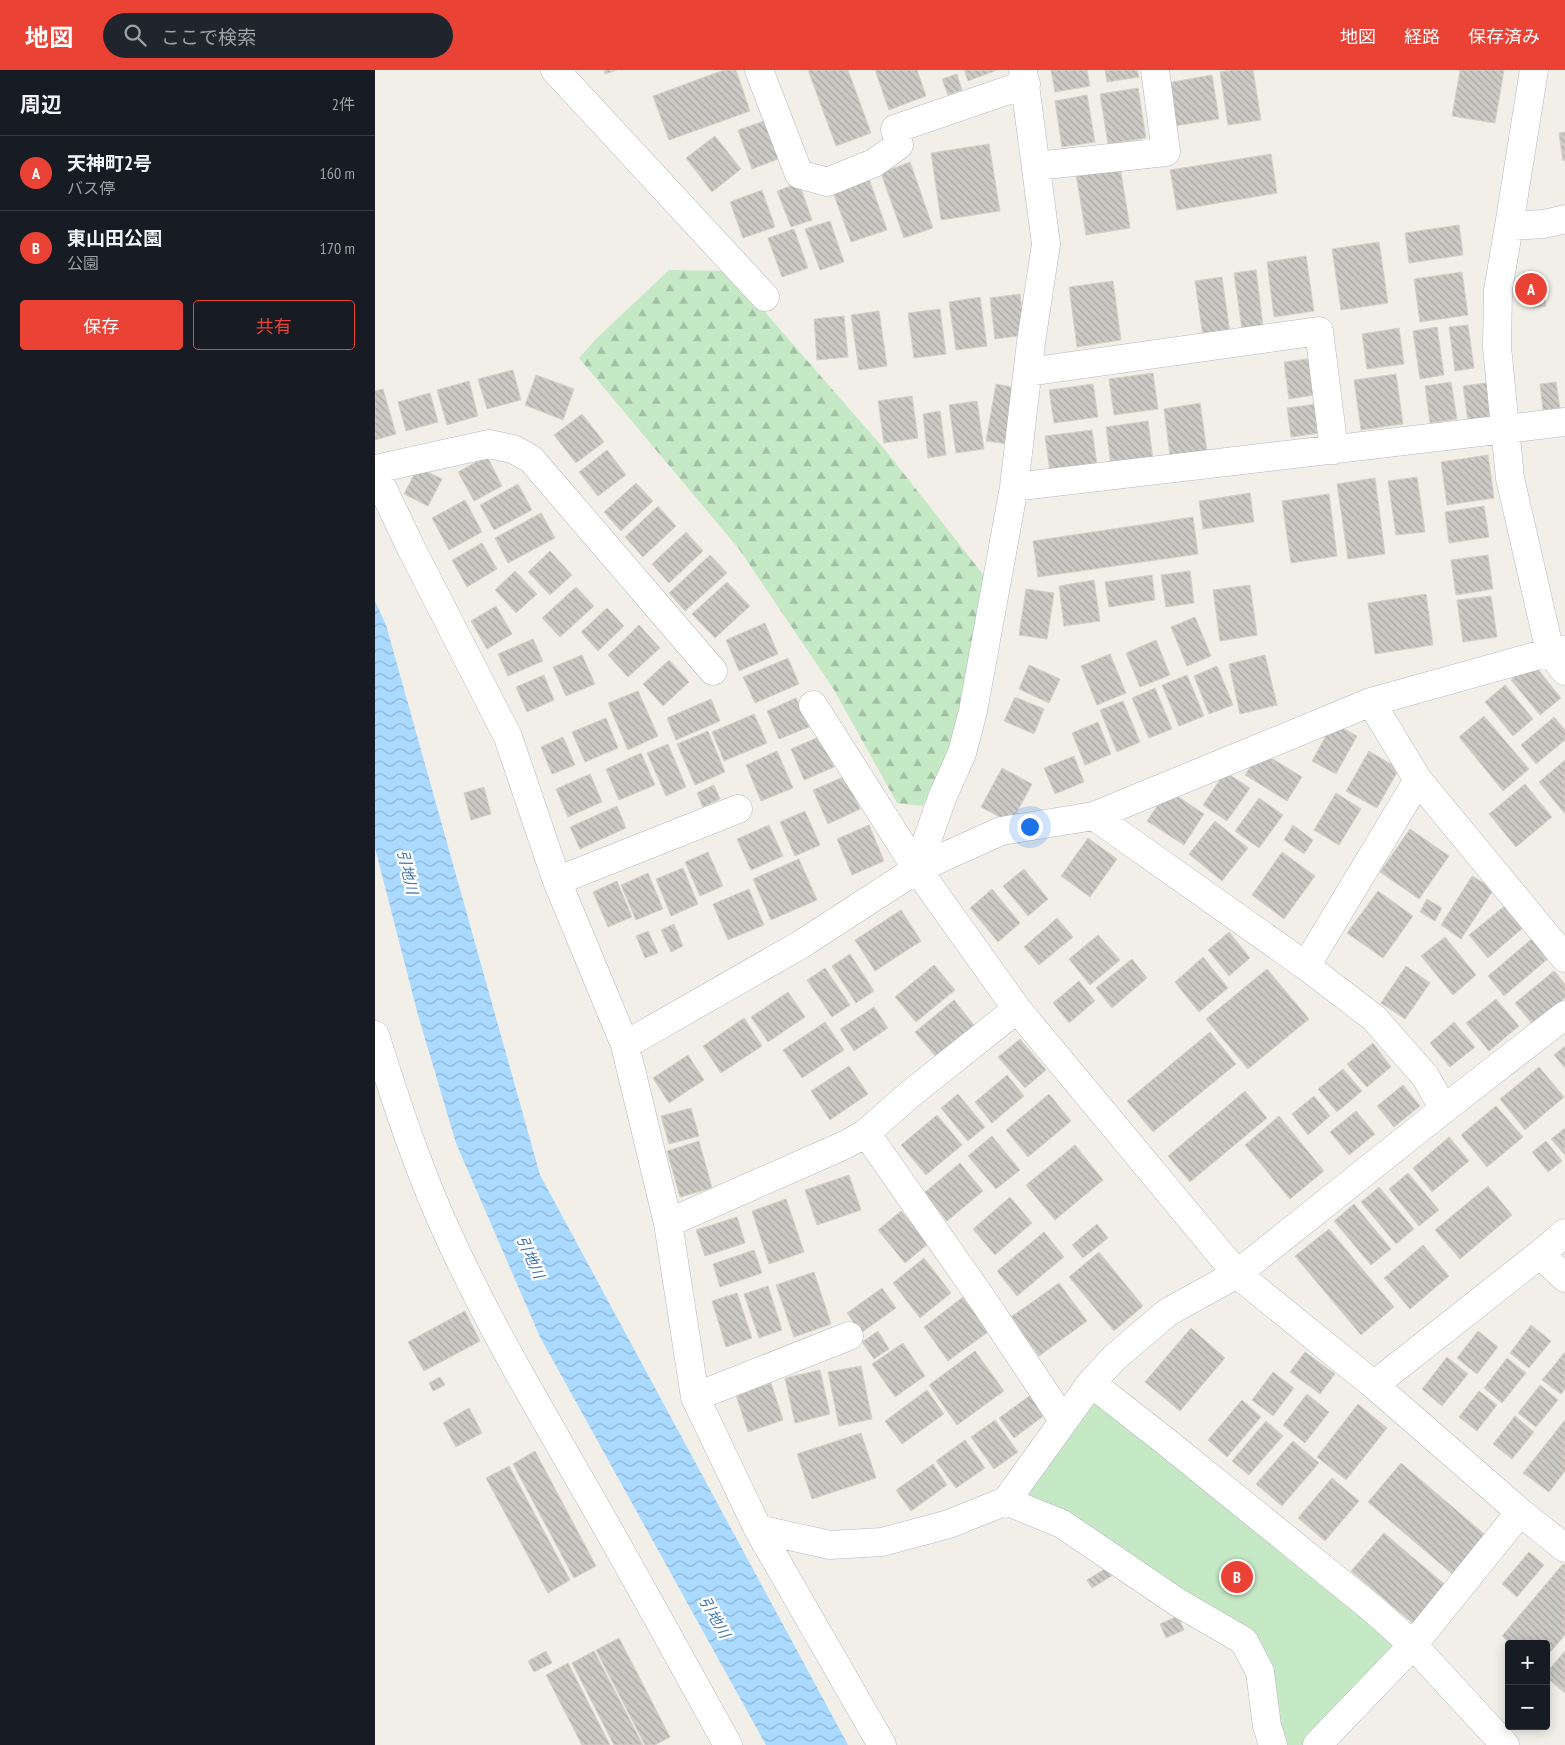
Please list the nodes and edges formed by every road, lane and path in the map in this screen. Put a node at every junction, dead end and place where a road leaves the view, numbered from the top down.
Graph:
1 (555, 70) edge
2 (759, 70) edge
3 (1155, 70) edge
4 (1533, 70) edge
5 (1025, 77) edge
6 (1037, 166) junction
7 (1565, 219) edge
8 (1509, 226) junction
9 (765, 298) dead end
10 (1028, 372) junction
11 (1565, 422) edge
12 (1506, 430) junction
13 (1334, 450) junction
14 (375, 470) edge
15 (1014, 486) junction
16 (1560, 657) edge
17 (713, 671) dead end
18 (1371, 702) junction
19 (813, 706) dead end
20 (1418, 780) junction
21 (738, 808) dead end
22 (1094, 816) junction
23 (917, 869) junction
24 (557, 881) junction
25 (1565, 958) edge
26 (1306, 966) junction
27 (1017, 1009) junction
28 (1565, 1015) edge
29 (375, 1035) edge
30 (625, 1045) junction
31 (383, 1083) edge
32 (1443, 1108) junction
33 (866, 1133) junction
34 (668, 1224) junction
35 (1565, 1233) edge
36 (1540, 1254) junction
37 (1237, 1274) junction
38 (1565, 1278) edge
39 (849, 1336) dead end
40 (1091, 1383) junction
41 (1374, 1384) junction
42 (695, 1397) junction
43 (1063, 1420) junction
44 (1006, 1502) junction
45 (1519, 1512) junction
46 (758, 1529) junction
47 (1565, 1548) edge
48 (1413, 1645) junction
49 (728, 1745) edge
50 (882, 1745) edge
51 (1273, 1745) edge
52 (1317, 1745) edge
53 (1505, 1745) edge

1 - 9 street
2 - 5 street
3 - 6 street
4 - 8 street
5 - 6 street
6 - 10 street
7 - 8 street
8 - 12 street
10 - 13 street
10 - 15 street
11 - 12 street
12 - 13 street
12 - 16 street
13 - 15 street
14 - 17 street
14 - 24 street
15 - 23 street
16 - 18 street
18 - 20 street
18 - 22 street
19 - 23 street
20 - 25 street
20 - 26 street
21 - 24 street
22 - 23 street
22 - 26 street
23 - 27 street
23 - 30 street
24 - 30 street
26 - 32 street
27 - 33 street
27 - 37 street
28 - 32 street
29 - 31 street
30 - 34 street
31 - 49 street
32 - 37 street
33 - 34 street
33 - 43 street
34 - 42 street
35 - 36 street
36 - 38 street
36 - 41 street
37 - 40 street
37 - 41 street
39 - 42 street
40 - 43 street
40 - 48 street
41 - 45 street
42 - 46 street
43 - 44 street
44 - 46 street
44 - 51 street
45 - 47 street
45 - 48 street
46 - 50 street
48 - 52 street
48 - 53 street

